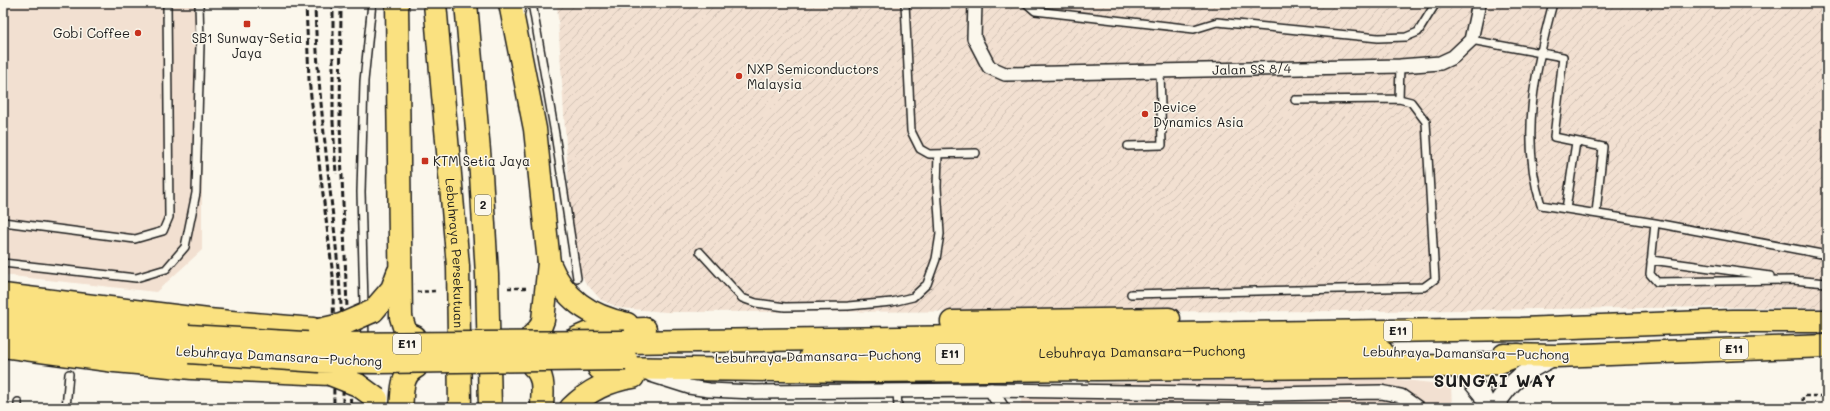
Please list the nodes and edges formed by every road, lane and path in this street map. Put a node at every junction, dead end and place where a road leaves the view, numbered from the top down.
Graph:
1 (167, 3) edge
2 (199, 3) edge
3 (372, 3) edge
4 (397, 3) edge
5 (435, 3) edge
6 (466, 3) edge
7 (510, 3) edge
8 (523, 3) edge
9 (532, 3) edge
10 (905, 3) edge
11 (975, 3) edge
12 (1026, 3) edge
13 (1436, 3) edge
14 (1478, 3) edge
15 (1553, 3) edge
16 (516, 29) junction
17 (1471, 40) junction
18 (1540, 52) junction
19 (1400, 66) junction
20 (1160, 71) junction
21 (1399, 99) junction
22 (1296, 100) dead end
23 (1576, 142) junction
24 (1128, 146) dead end
25 (976, 153) dead end
26 (938, 154) junction
27 (1566, 209) junction
28 (1596, 213) junction
29 (3, 222) edge
30 (1655, 223) junction
31 (700, 252) dead end
32 (1827, 255) edge
33 (1651, 260) junction
34 (3, 263) edge
35 (549, 263) junction
36 (400, 268) junction
37 (576, 278) dead end
38 (1792, 280) junction
39 (1827, 283) edge
40 (508, 288) dead end
41 (531, 288) dead end
42 (435, 291) dead end
43 (416, 292) dead end
44 (1131, 294) dead end
45 (3, 295) edge
46 (3, 313) edge
47 (1827, 321) edge
48 (537, 328) junction
49 (646, 329) junction
50 (1521, 329) junction
51 (3, 330) edge
52 (316, 330) junction
53 (415, 337) junction
54 (1274, 341) junction
55 (3, 346) edge
56 (1825, 347) edge
57 (556, 353) junction
58 (1518, 355) junction
59 (1556, 356) junction
60 (407, 366) junction
61 (533, 366) junction
62 (1459, 366) junction
63 (366, 368) dead end
64 (689, 369) junction
65 (69, 374) dead end
66 (325, 374) junction
67 (651, 375) junction
68 (991, 390) junction
69 (897, 391) junction
70 (1827, 396) edge
71 (373, 398) edge
72 (542, 400) edge
73 (66, 408) edge
74 (401, 408) edge
75 (460, 408) edge
76 (490, 408) edge
77 (571, 408) edge
78 (898, 408) edge
79 (1002, 408) edge
80 (1418, 408) edge
81 (1488, 408) edge
82 (1494, 408) edge
83 (1802, 408) edge

1 - 29 lane
2 - 34 lane
3 - 63 lane
4 - 36 highway
5 - 75 highway, Lebuhraya Persekutuan
6 - 76 highway, 2
7 - 16 highway
8 - 16 lane
9 - 37 lane
10 - 26 lane
11 - 20 street, Jalan SS 8/4
12 - 13 lane
14 - 17 street
15 - 18 lane
16 - 35 highway
17 - 18 lane
17 - 19 street, Jalan SS 8/4
18 - 23 lane
18 - 27 lane
19 - 20 street, Jalan SS 8/4
19 - 21 lane
20 - 24 lane
21 - 22 lane
21 - 44 lane
23 - 27 lane
23 - 28 lane
25 - 26 lane
26 - 31 lane
27 - 28 lane
28 - 30 lane
30 - 32 lane
30 - 33 lane
33 - 38 lane
33 - 38 lane
35 - 48 highway
35 - 49 highway
36 - 52 highway, bridge
36 - 53 highway
38 - 39 lane
40 - 41 path
42 - 43 path
45 - 52 highway
46 - 54 highway, Lebuhraya Damansara–Puchong / E11, bridge
47 - 50 highway, Lebuhraya Damansara–Puchong / E11
48 - 53 highway
48 - 57 highway
49 - 50 highway
49 - 57 highway
50 - 54 highway, Lebuhraya Damansara–Puchong / E11
51 - 54 highway, Lebuhraya Damansara–Puchong / E11, bridge
52 - 60 highway, bridge
53 - 60 highway
54 - 58 highway, Lebuhraya Damansara–Puchong / E11
55 - 66 highway
56 - 59 highway, Lebuhraya Damansara–Puchong / E11
57 - 61 highway, bridge
57 - 64 highway
58 - 59 highway, Lebuhraya Damansara–Puchong / E11
58 - 62 highway
59 - 82 street
60 - 61 highway
60 - 66 highway, bridge
60 - 74 highway
61 - 72 highway
62 - 64 highway
62 - 81 street
64 - 67 highway
65 - 73 lane
66 - 71 highway, bridge
67 - 69 street
67 - 77 highway
68 - 69 street
68 - 79 street
68 - 80 street
69 - 78 lane
70 - 83 path

